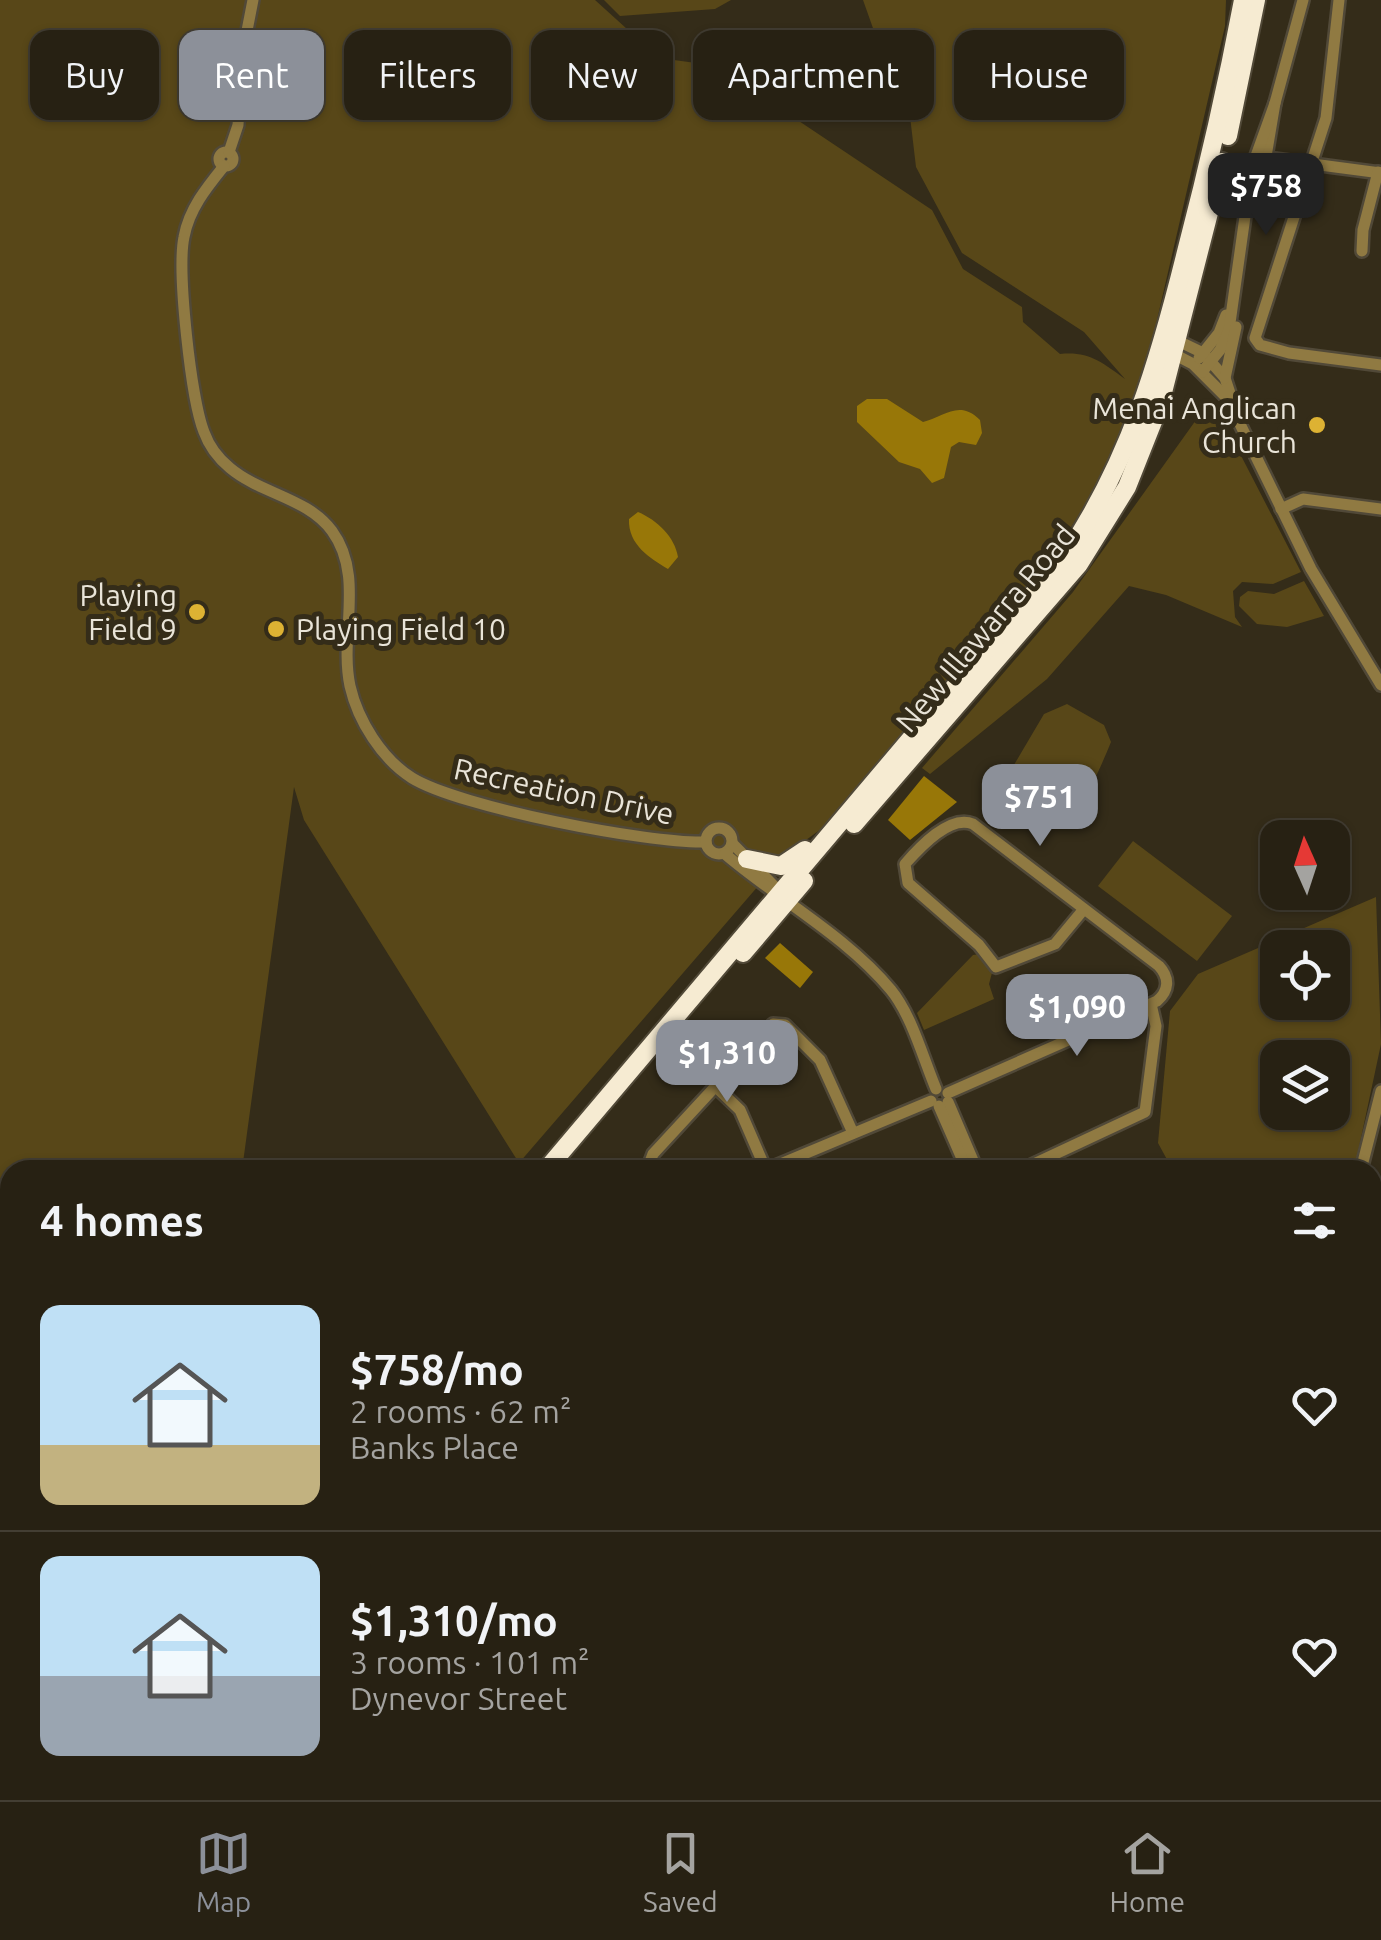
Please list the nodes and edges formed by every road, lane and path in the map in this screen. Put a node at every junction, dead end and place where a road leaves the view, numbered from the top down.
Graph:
1 (254, 0) edge
2 (1243, 0) edge
3 (1256, 0) edge
4 (1303, 0) edge
5 (1338, 0) edge
6 (1275, 102) junction
7 (1266, 122) junction
8 (1267, 158) junction
9 (1312, 164) junction
10 (1379, 173) edge
11 (1249, 188) junction
12 (1247, 216) junction
13 (1362, 251) dead end
14 (1234, 303) junction
15 (1170, 345) junction
16 (1207, 357) junction
17 (1381, 365) edge
18 (1197, 368) junction
19 (1225, 378) junction
20 (1233, 404) junction
21 (1281, 509) junction
22 (1381, 509) edge
23 (1381, 685) edge
24 (827, 838) junction
25 (706, 842) junction
26 (729, 848) junction
27 (748, 859) junction
28 (781, 895) junction
29 (1084, 908) junction
30 (1151, 1004) junction
31 (716, 1086) junction
32 (1381, 1091) edge
33 (941, 1098) junction
34 (853, 1134) junction
35 (554, 1160) edge
36 (653, 1160) edge
37 (762, 1160) edge
38 (790, 1160) edge
39 (963, 1160) edge
40 (972, 1160) edge
41 (1042, 1160) edge
42 (1364, 1160) edge

1 - 25 street, Recreation Drive
2 - 15 highway, New Illawarra Road
3 - 15 highway, New Illawarra Road
4 - 6 street
5 - 9 street
6 - 7 street
6 - 8 street
7 - 8 street
7 - 11 street
8 - 9 street
8 - 11 street
8 - 12 street
9 - 10 street
9 - 17 street
10 - 13 street
11 - 12 street
12 - 14 street
14 - 16 street
14 - 19 street
15 - 16 street
15 - 18 street
15 - 24 highway, New Illawarra Road
15 - 28 highway, New Illawarra Road
16 - 18 street
16 - 19 street
18 - 20 street
19 - 20 street
20 - 21 street
21 - 22 street
21 - 23 street
24 - 27 highway
24 - 28 highway, New Illawarra Road
25 - 26 street
25 - 26 street
26 - 27 street
26 - 28 street
27 - 28 street
28 - 33 street
28 - 35 highway, New Illawarra Road
29 - 29 street
29 - 30 street
30 - 33 street
30 - 41 street
31 - 34 street
31 - 36 street
31 - 37 street
32 - 42 street
33 - 34 street
33 - 39 street
33 - 40 street
34 - 38 street

